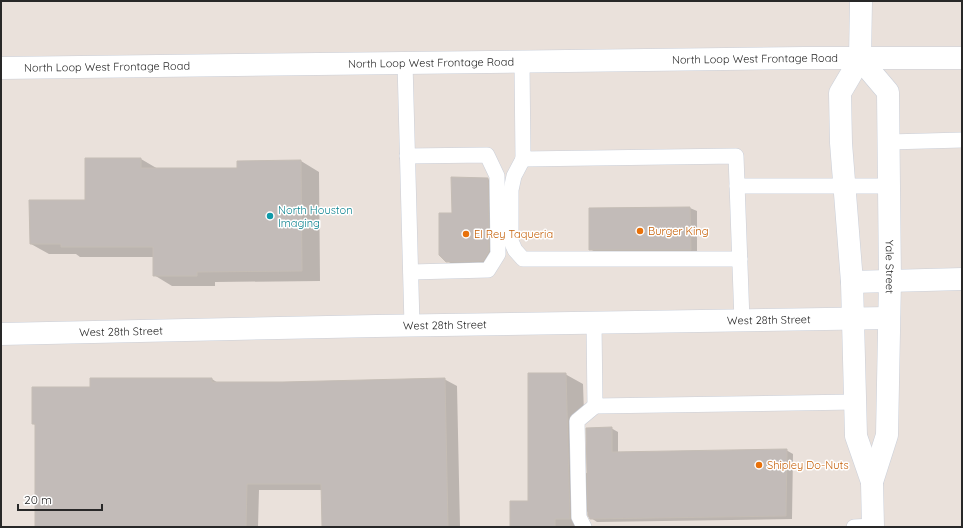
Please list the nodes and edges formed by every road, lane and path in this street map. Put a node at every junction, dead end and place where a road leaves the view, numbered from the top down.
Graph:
1 (861, 1) edge
2 (962, 58) edge
3 (860, 59) junction
4 (522, 63) junction
5 (405, 64) junction
6 (1, 68) edge
7 (962, 140) edge
8 (889, 142) junction
9 (407, 156) junction
10 (524, 160) junction
11 (844, 185) junction
12 (737, 186) junction
13 (889, 186) junction
14 (740, 259) junction
15 (410, 272) junction
16 (962, 279) edge
17 (890, 280) junction
18 (852, 282) junction
19 (889, 318) junction
20 (853, 319) junction
21 (742, 321) junction
22 (594, 323) junction
23 (412, 325) junction
24 (1, 334) edge
25 (855, 402) junction
26 (595, 406) junction
27 (872, 482) junction
28 (584, 527) edge
29 (867, 527) edge

1 - 3 main road, Yale Street
2 - 3 main road, North Loop West Frontage Road
3 - 4 main road, North Loop West Frontage Road
3 - 8 main road, Yale Street
3 - 11 main road, Yale Street
4 - 5 main road, North Loop West Frontage Road
4 - 10 lane
5 - 6 main road, North Loop West Frontage Road
5 - 9 lane
7 - 8 lane
8 - 13 main road, Yale Street
9 - 15 lane
9 - 15 lane
10 - 12 lane
10 - 14 lane
11 - 12 lane
11 - 13 lane
11 - 18 main road, Yale Street
12 - 14 lane
13 - 17 main road, Yale Street
14 - 21 lane
15 - 23 lane
16 - 17 main road
17 - 18 main road
17 - 19 main road, Yale Street
18 - 20 main road, Yale Street
19 - 20 main road, West 28th Street
19 - 27 main road, Yale Street
20 - 21 main road, West 28th Street
20 - 25 main road, Yale Street
21 - 22 main road, West 28th Street
22 - 23 main road, West 28th Street
22 - 26 lane
23 - 24 main road, West 28th Street
25 - 26 lane
25 - 27 main road, Yale Street
26 - 28 lane
27 - 29 main road, Yale Street

